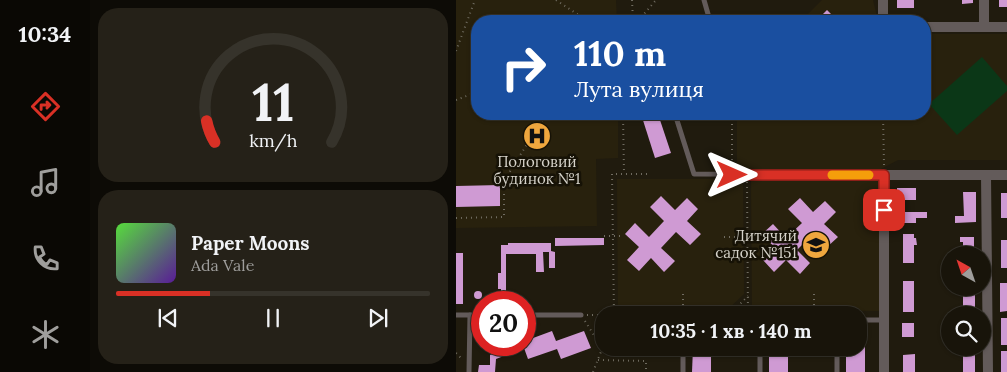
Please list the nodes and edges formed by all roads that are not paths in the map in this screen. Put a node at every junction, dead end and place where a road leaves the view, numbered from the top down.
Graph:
1 (704, 0) edge
2 (883, 0) edge
3 (984, 0) edge
4 (708, 15) edge
5 (883, 15) edge
6 (931, 27) edge
7 (984, 27) junction
8 (1007, 27) edge
9 (677, 120) edge
10 (884, 175) junction
11 (986, 175) junction
12 (1007, 175) edge
13 (456, 315) edge
14 (470, 315) joint
15 (536, 315) edge
16 (581, 315) road end
17 (867, 320) edge
18 (884, 320) junction
19 (683, 356) edge
20 (760, 356) edge
21 (838, 356) edge
22 (469, 372) edge
23 (682, 372) edge
24 (760, 372) edge
25 (837, 372) edge
26 (884, 372) edge
27 (988, 372) edge

1 - 4 lane
2 - 5 street
3 - 7 street
6 - 7 street
7 - 8 street
9 - 10 lane
10 - 11 street
10 - 18 street
11 - 12 street
11 - 27 street
13 - 14 lane
14 - 22 lane
15 - 16 lane
17 - 18 lane
18 - 26 street
19 - 23 lane
20 - 24 lane
21 - 25 lane

